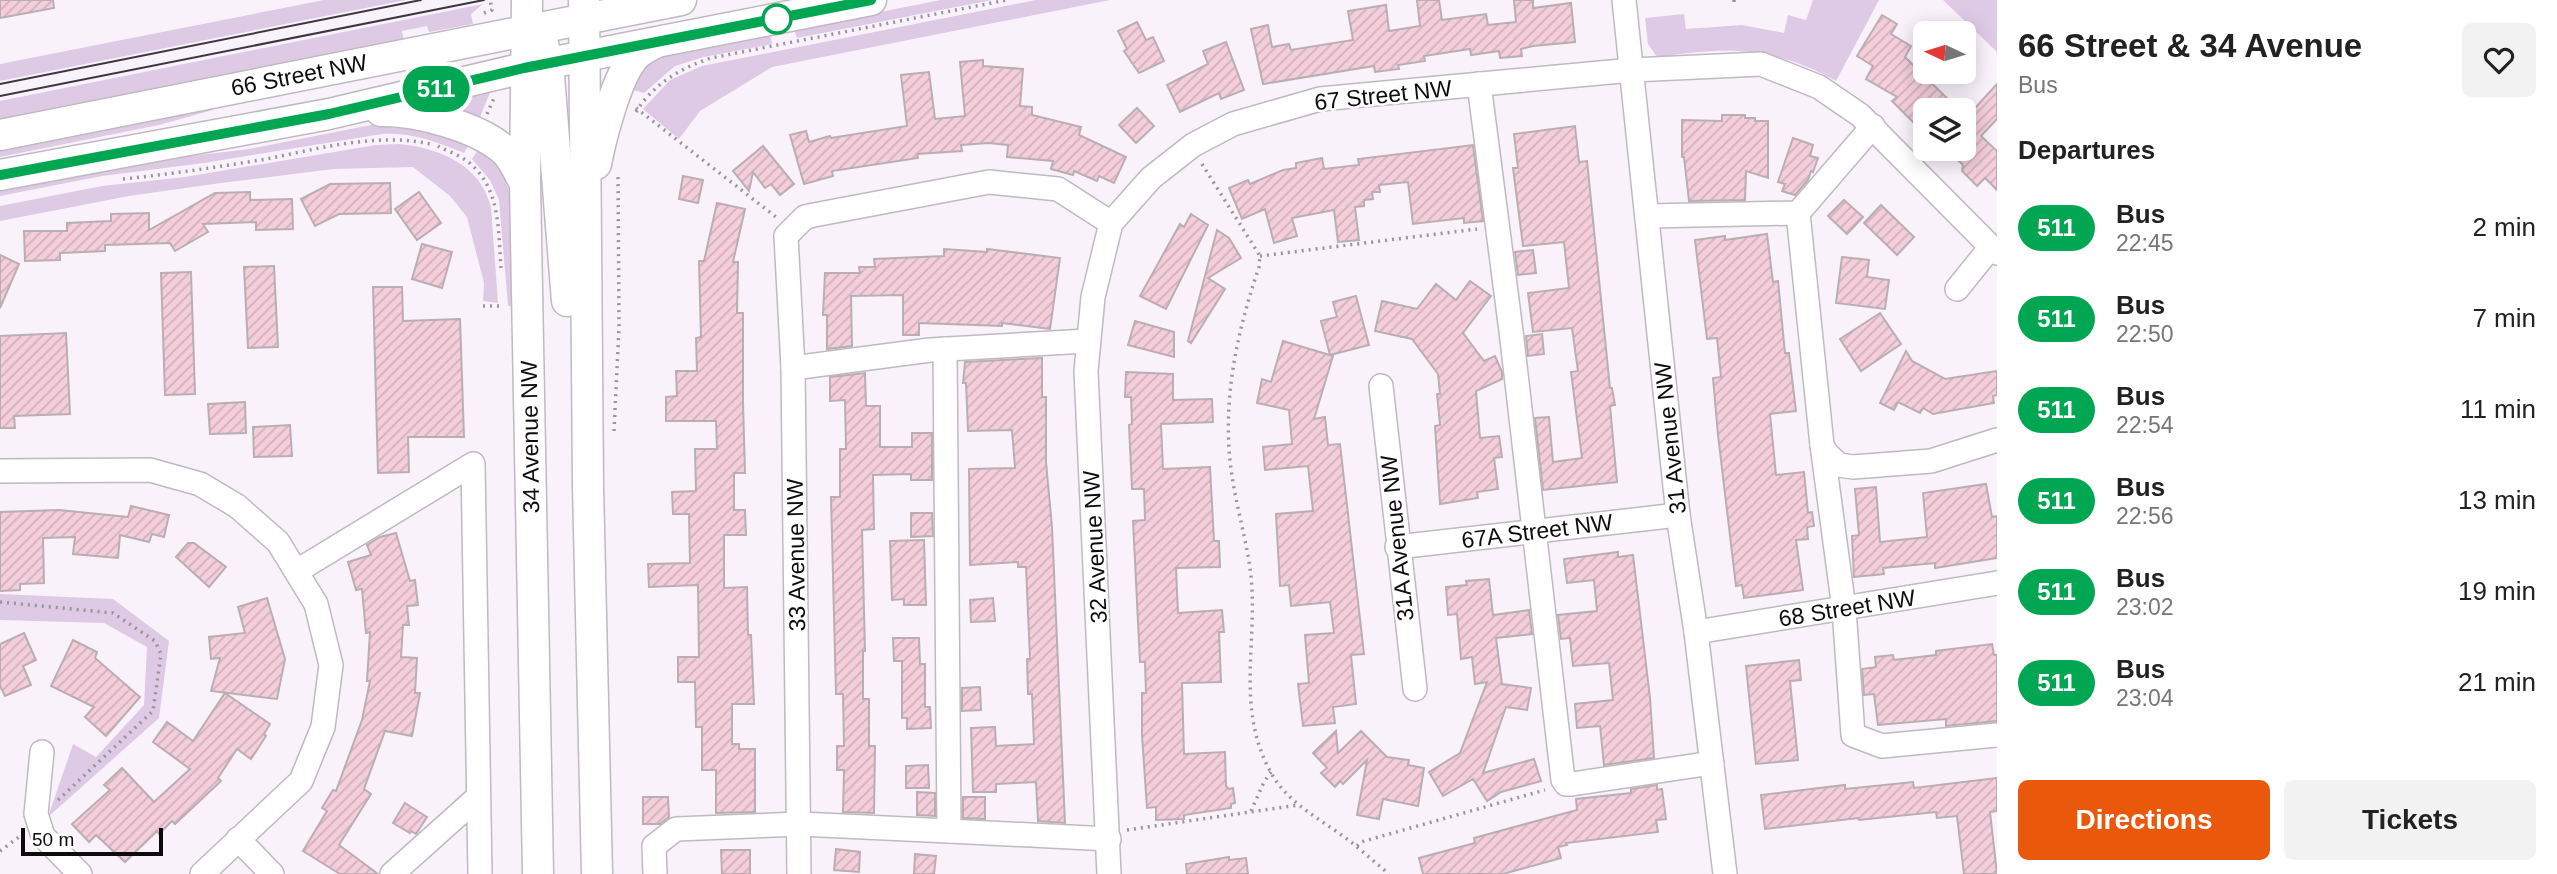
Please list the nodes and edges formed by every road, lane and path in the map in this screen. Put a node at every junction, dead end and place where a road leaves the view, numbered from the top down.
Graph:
1 (490, 0) edge
2 (527, 0) edge
3 (681, 0) edge
4 (871, 0) edge
5 (1007, 0) edge
6 (1624, 0) edge
7 (492, 10) dead end
8 (571, 11) edge
9 (526, 31) junction
10 (656, 43) junction
11 (583, 56) junction
12 (536, 66) junction
13 (1632, 70) junction
14 (1479, 84) junction
15 (637, 109) junction
16 (329, 114) junction
17 (632, 119) dead end
18 (1866, 120) junction
19 (0, 135) edge
20 (1200, 161) dead end
21 (619, 162) dead end
22 (0, 175) edge
23 (118, 179) dead end
24 (525, 184) junction
25 (1798, 213) junction
26 (1647, 216) junction
27 (1111, 223) junction
28 (585, 227) junction
29 (1498, 227) junction
30 (782, 228) junction
31 (1994, 250) edge
32 (1260, 256) junction
33 (501, 270) dead end
34 (1958, 289) dead end
35 (502, 294) dead end
36 (483, 306) dead end
37 (1087, 341) junction
38 (945, 349) junction
39 (793, 368) junction
40 (1381, 386) dead end
41 (587, 426) junction
42 (1997, 440) edge
43 (613, 442) dead end
44 (1822, 445) junction
45 (0, 471) edge
46 (1678, 515) junction
47 (1535, 531) junction
48 (1397, 547) junction
49 (297, 571) junction
50 (1997, 583) edge
51 (0, 602) edge
52 (1844, 609) junction
53 (1696, 632) junction
54 (1415, 689) dead end
55 (1997, 735) edge
56 (42, 752) dead end
57 (1712, 763) junction
58 (1271, 772) junction
59 (1566, 784) junction
60 (478, 797) junction
61 (1298, 805) junction
62 (51, 807) dead end
63 (1251, 812) junction
64 (800, 824) junction
65 (949, 831) junction
66 (1115, 835) junction
67 (19, 838) dead end
68 (238, 839) junction
69 (1357, 846) junction
70 (0, 850) edge
71 (80, 874) edge
72 (202, 874) edge
73 (272, 874) edge
74 (392, 874) edge
75 (480, 874) edge
76 (538, 874) edge
77 (597, 874) edge
78 (654, 874) edge
79 (800, 874) edge
80 (1108, 874) edge
81 (1389, 874) edge
82 (1725, 874) edge

1 - 7 path
2 - 9 main road
3 - 8 main road, 66 Street NW
4 - 10 main road, 66 Street NW
5 - 15 path
6 - 13 street, 31 Avenue NW
8 - 9 main road, 66 Street NW
8 - 11 main road
9 - 12 main road
9 - 19 main road, 66 Street NW
10 - 11 main road, 66 Street NW
10 - 28 main road
11 - 12 main road, 66 Street NW
11 - 28 main road
12 - 16 main road, 66 Street NW
12 - 24 main road, 34 Avenue NW
12 - 41 main road
13 - 14 street, 67 Street NW
13 - 18 street, 67 Street NW
13 - 26 street, 31 Avenue NW
14 - 27 street, 67 Street NW
14 - 29 street
15 - 17 path
15 - 30 path
16 - 22 main road, 66 Street NW
16 - 24 main road
18 - 25 street
18 - 31 street, 67 Street NW
20 - 32 path
21 - 43 path
23 - 33 path
24 - 76 main road, 34 Avenue NW
25 - 26 street
25 - 44 street
26 - 46 street, 31 Avenue NW
27 - 30 street
27 - 37 street, 32 Avenue NW
28 - 41 main road
29 - 32 path
29 - 47 street
30 - 39 street, 33 Avenue NW
31 - 34 street
32 - 58 path
35 - 36 path
37 - 38 street
37 - 66 street, 32 Avenue NW
38 - 39 street
38 - 65 street
39 - 64 street, 33 Avenue NW
40 - 48 street, 31A Avenue NW
41 - 77 main road
42 - 44 street
44 - 52 street
45 - 49 street
46 - 47 street, 67A Street NW
46 - 53 street, 31 Avenue NW
47 - 48 street, 67A Street NW
47 - 59 street
48 - 54 street, 31A Avenue NW
49 - 60 street
49 - 68 street
50 - 52 street, 68 Street NW
51 - 62 path
52 - 53 street, 68 Street NW
52 - 55 street
53 - 57 street, 31 Avenue NW
56 - 71 street
57 - 59 street
57 - 82 street, 31 Avenue NW
58 - 61 path
58 - 63 path
59 - 69 path
60 - 74 street
60 - 75 street
61 - 63 path
61 - 69 path
63 - 66 path
64 - 65 street
64 - 78 street
64 - 79 street, 33 Avenue NW
65 - 66 street
66 - 80 street, 32 Avenue NW
67 - 70 path
68 - 72 street
68 - 73 street
69 - 81 path

